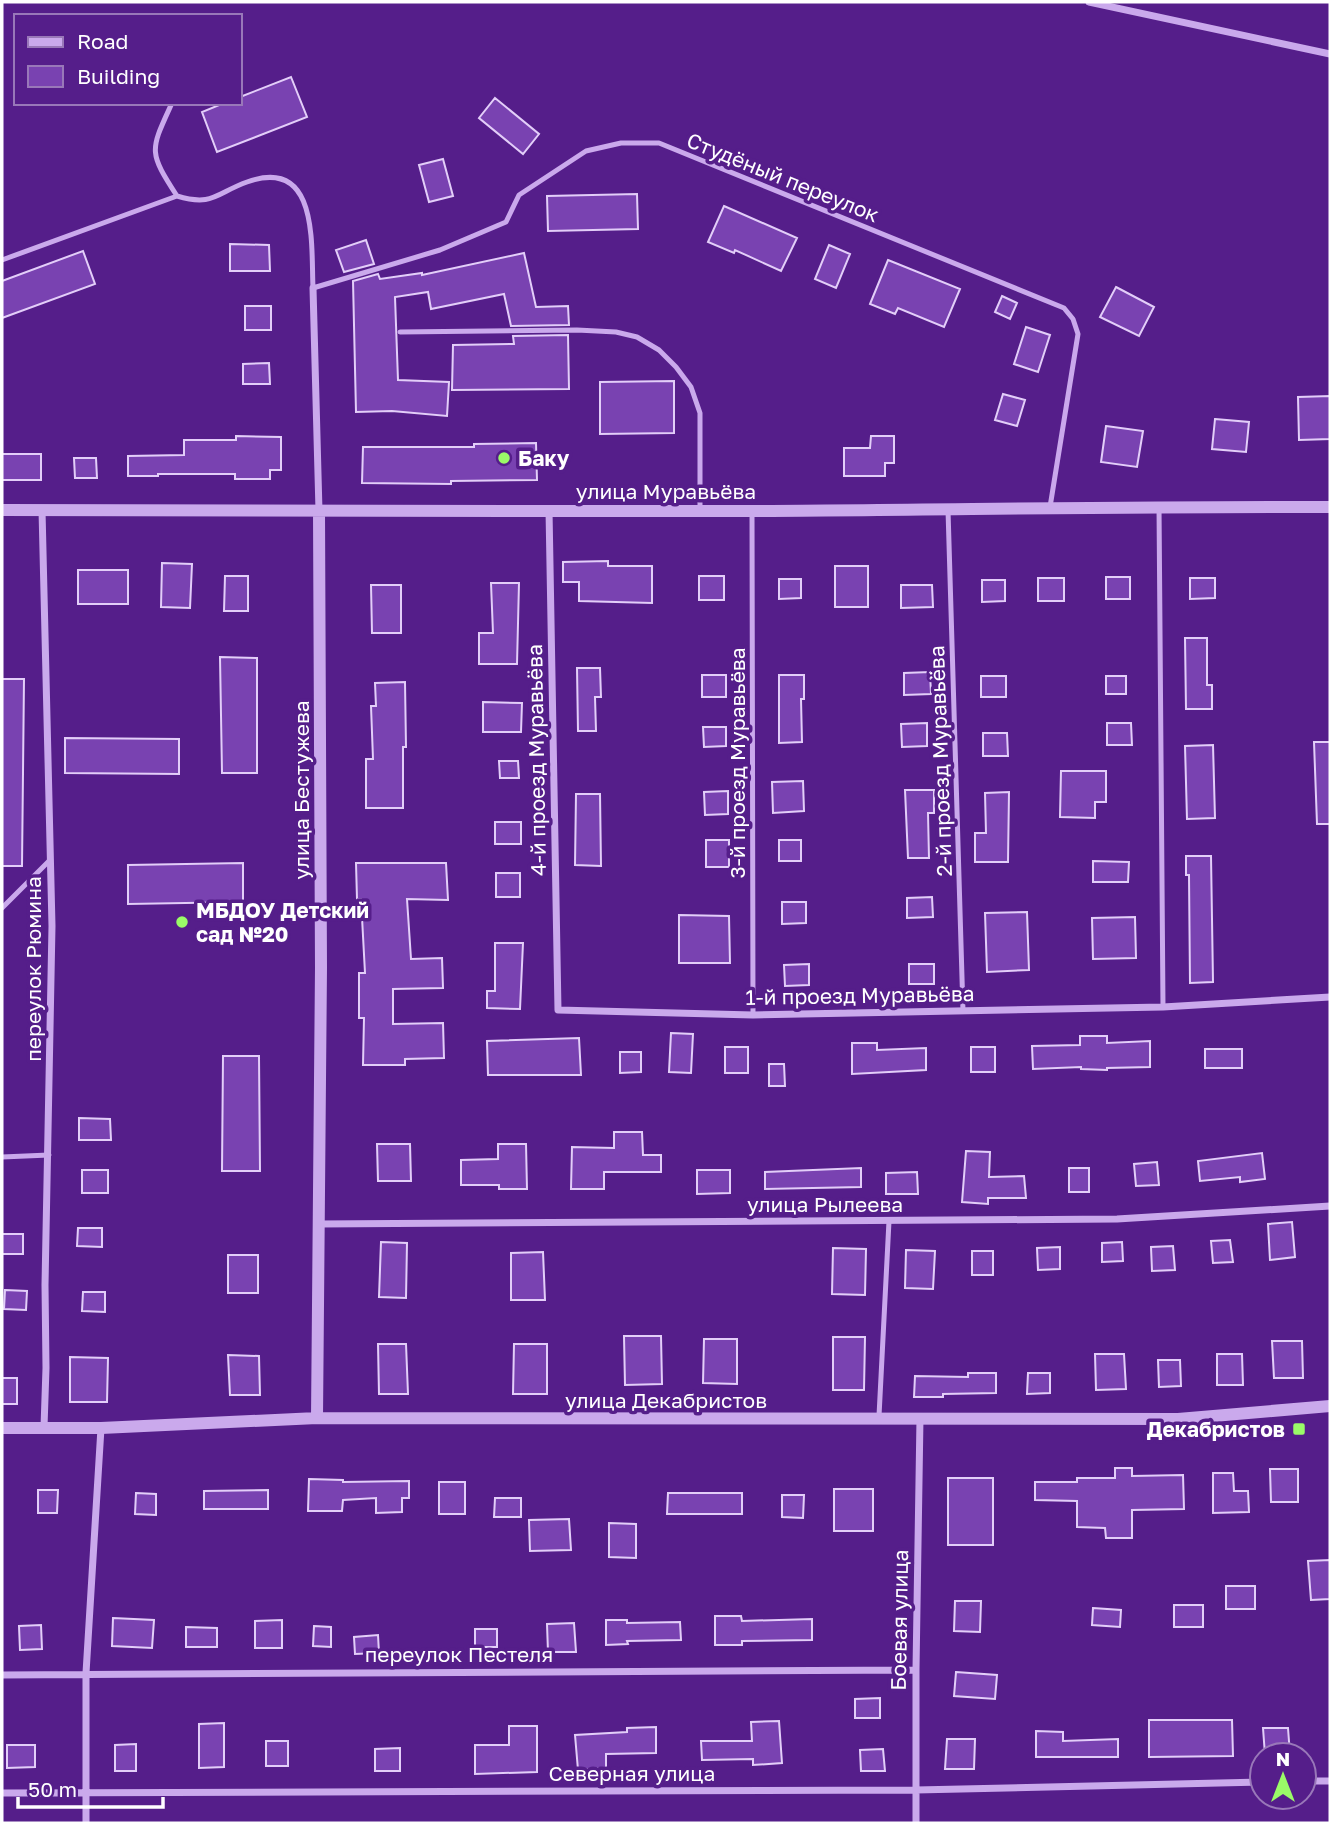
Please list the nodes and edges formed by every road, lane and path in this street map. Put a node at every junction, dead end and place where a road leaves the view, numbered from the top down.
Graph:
1 (1089, 2) edge
2 (1330, 54) edge
3 (171, 105) edge
4 (177, 196) junction
5 (2, 260) edge
6 (313, 288) junction
7 (400, 332) dead end
8 (1159, 506) junction
9 (1050, 507) junction
10 (1330, 507) edge
11 (2, 510) edge
12 (42, 510) junction
13 (549, 510) junction
14 (700, 510) junction
15 (948, 510) junction
16 (752, 511) junction
17 (319, 512) junction
18 (50, 860) junction
19 (2, 908) edge
20 (1330, 997) edge
21 (1163, 1007) junction
22 (558, 1010) joint
23 (963, 1011) junction
24 (753, 1015) junction
25 (49, 1156) junction
26 (2, 1157) edge
27 (1330, 1206) edge
28 (889, 1221) junction
29 (319, 1224) junction
30 (1330, 1406) edge
31 (317, 1418) junction
32 (920, 1418) junction
33 (878, 1420) junction
34 (44, 1427) junction
35 (2, 1428) edge
36 (101, 1428) junction
37 (916, 1670) junction
38 (86, 1673) junction
39 (2, 1675) edge
40 (1248, 1782) edge
41 (916, 1790) junction
42 (86, 1791) junction
43 (2, 1793) edge
44 (86, 1823) edge
45 (916, 1823) edge

1 - 2 street
3 - 4 lane
4 - 5 lane
4 - 6 lane
6 - 9 lane, Студёный переулок
6 - 17 street, улица Бестужева
7 - 14 lane
8 - 9 street, улица Муравьёва
8 - 10 street, улица Муравьёва
8 - 21 lane
9 - 15 street, улица Муравьёва
11 - 12 street, улица Муравьёва
12 - 17 street, улица Муравьёва
12 - 18 street, переулок Рюмина
13 - 14 street, улица Муравьёва
13 - 17 street, улица Муравьёва
13 - 22 street, 4-й проезд Муравьёва
14 - 16 street, улица Муравьёва
15 - 16 street, улица Муравьёва
15 - 23 lane, 2-й проезд Муравьёва
16 - 24 lane, 3-й проезд Муравьёва
17 - 29 street, улица Бестужева
18 - 19 lane
18 - 25 street, переулок Рюмина
20 - 21 street, 1-й проезд Муравьёва
21 - 23 street, 1-й проезд Муравьёва
22 - 24 street, 1-й проезд Муравьёва
23 - 24 street, 1-й проезд Муравьёва
25 - 26 lane
25 - 34 street, переулок Рюмина
27 - 28 street, улица Рылеева
28 - 29 street, улица Рылеева
28 - 33 lane
29 - 31 street, улица Бестужева
30 - 32 street, улица Декабристов
31 - 33 street, улица Декабристов
31 - 36 street, улица Декабристов
32 - 33 street, улица Декабристов
32 - 37 street, Боевая улица
34 - 35 street, улица Декабристов
34 - 36 street, улица Декабристов
36 - 38 street
37 - 38 street, переулок Пестеля
37 - 41 street, Боевая улица
38 - 39 street, переулок Пестеля
38 - 42 street
40 - 41 street, Северная улица
41 - 42 street, Северная улица
41 - 45 street, Боевая улица
42 - 43 street, Северная улица
42 - 44 street

